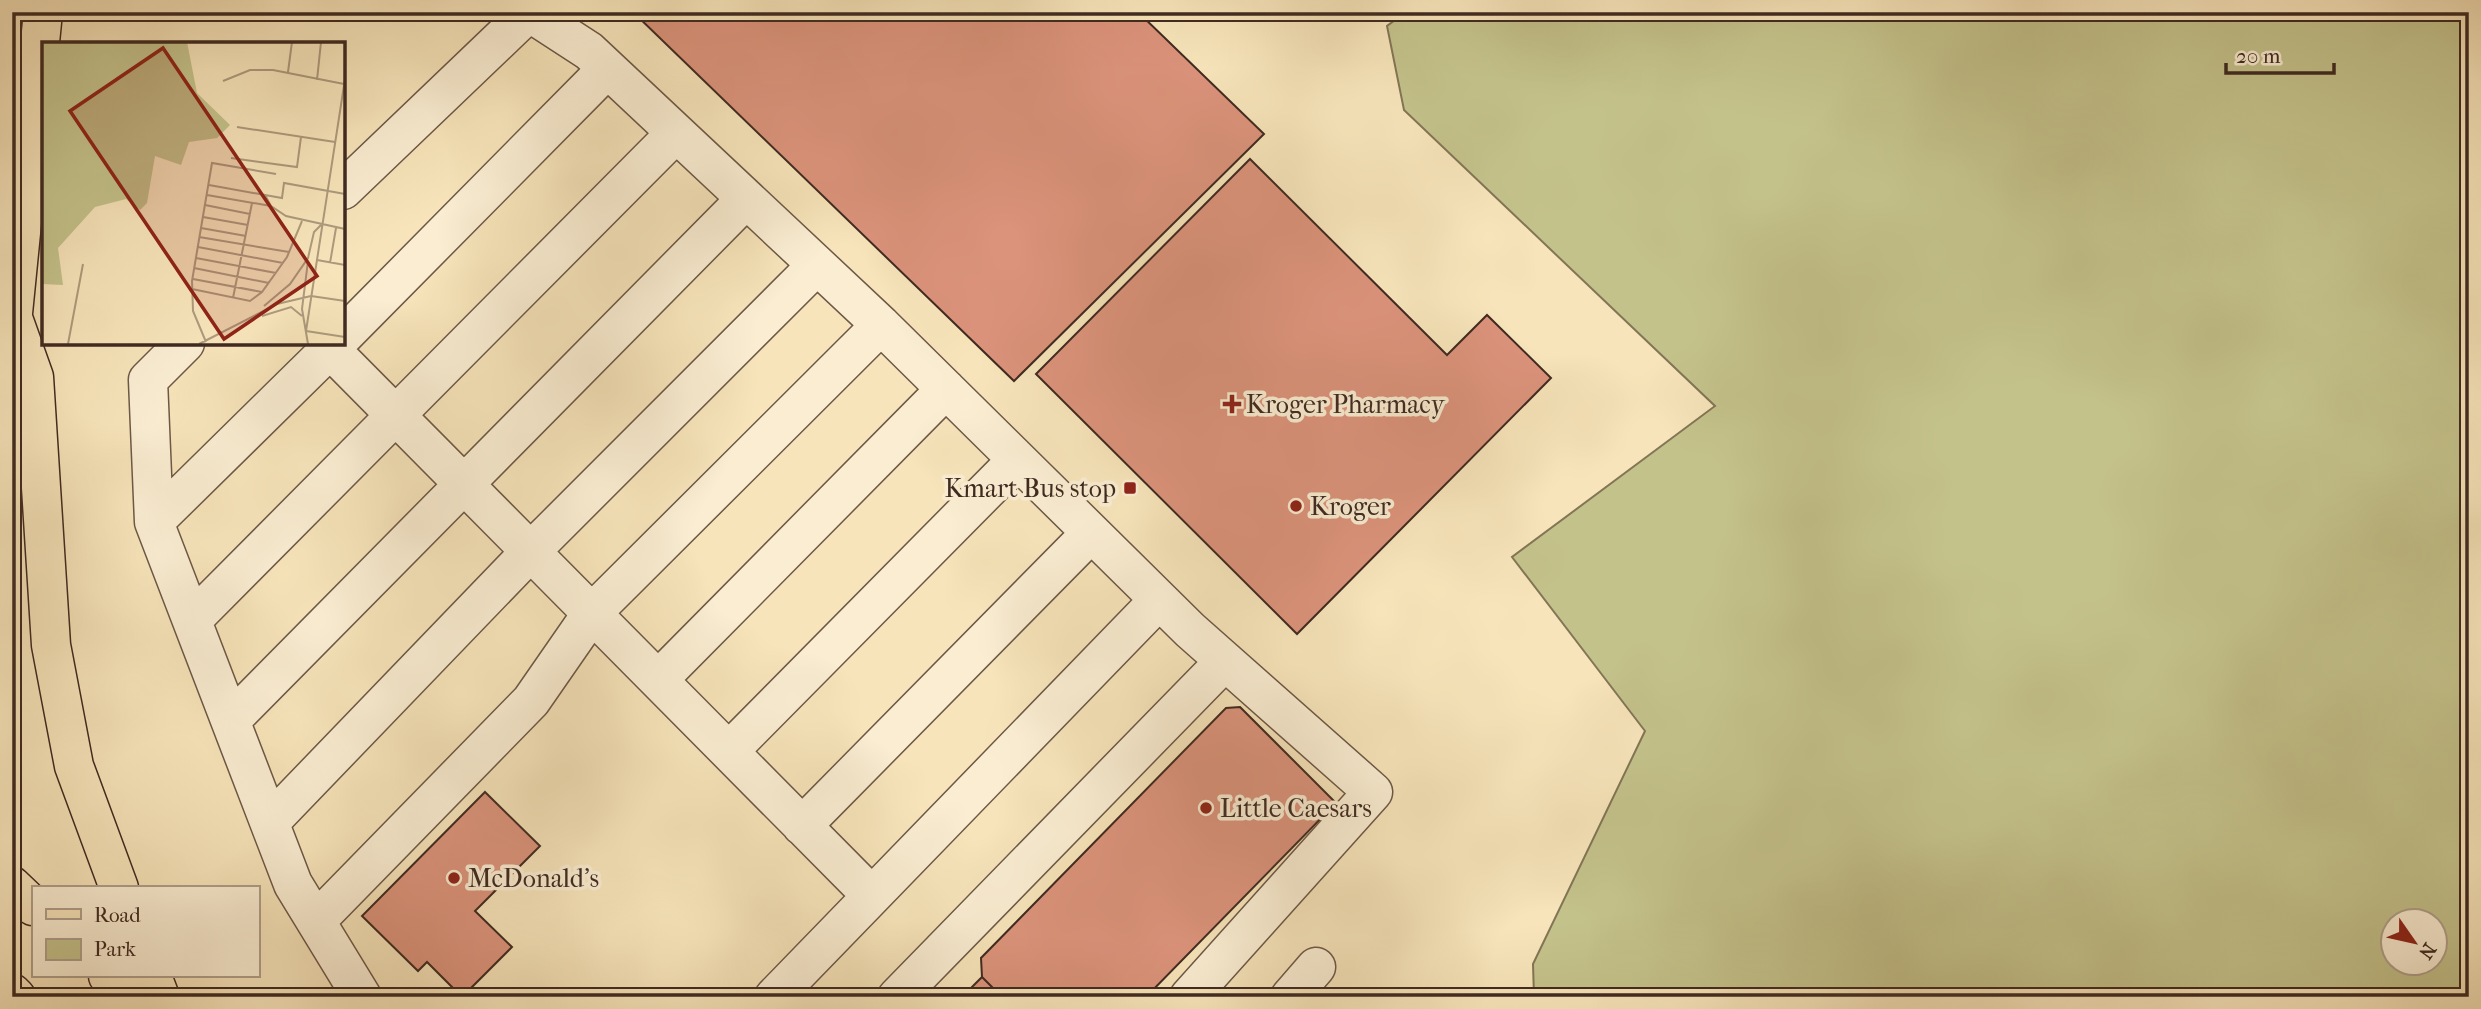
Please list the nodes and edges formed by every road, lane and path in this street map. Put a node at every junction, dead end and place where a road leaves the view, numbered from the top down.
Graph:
1 (43, 12) edge
2 (529, 12) edge
3 (607, 69) junction
4 (676, 133) junction
5 (345, 188) edge
6 (746, 199) junction
7 (817, 265) junction
8 (12, 320) edge
9 (881, 326) junction
10 (345, 331) edge
11 (183, 345) edge
12 (331, 345) edge
13 (335, 345) edge
14 (946, 389) junction
15 (395, 415) junction
16 (1017, 460) junction
17 (465, 485) junction
18 (154, 522) junction
19 (1091, 533) junction
20 (531, 551) junction
21 (1159, 600) junction
22 (593, 613) junction
23 (192, 620) junction
24 (1225, 661) junction
25 (658, 680) junction
26 (231, 720) junction
27 (729, 751) junction
28 (270, 822) junction
29 (803, 826) junction
30 (12, 886) edge
31 (118, 886) edge
32 (872, 896) junction
33 (32, 905) edge
34 (316, 921) junction
35 (1316, 967) dead end
36 (110, 978) edge
37 (153, 978) edge
38 (132, 997) edge
39 (160, 997) edge
40 (362, 997) edge
41 (774, 997) edge
42 (897, 997) edge
43 (1189, 997) edge
44 (1290, 997) edge

1 - 8 main road
2 - 3 street
2 - 5 street
3 - 4 street
3 - 10 street
4 - 6 street
4 - 15 street
6 - 7 street
6 - 17 street
7 - 9 street
7 - 20 street
8 - 31 main road
9 - 14 street
9 - 22 street
11 - 18 street
12 - 18 street
13 - 15 street
14 - 16 street
14 - 25 street
15 - 17 street
15 - 23 street
16 - 19 street
16 - 27 street
17 - 20 street
17 - 26 street
18 - 23 street
19 - 21 street
19 - 29 street
20 - 22 street
20 - 28 street
21 - 24 street
21 - 32 street
22 - 25 street
22 - 34 street
23 - 26 street
24 - 42 street
24 - 43 street
25 - 27 street
26 - 28 street
27 - 29 street
28 - 34 street
29 - 32 street
30 - 33 main road
32 - 41 street
34 - 40 street
35 - 44 street
36 - 38 main road
37 - 39 main road

